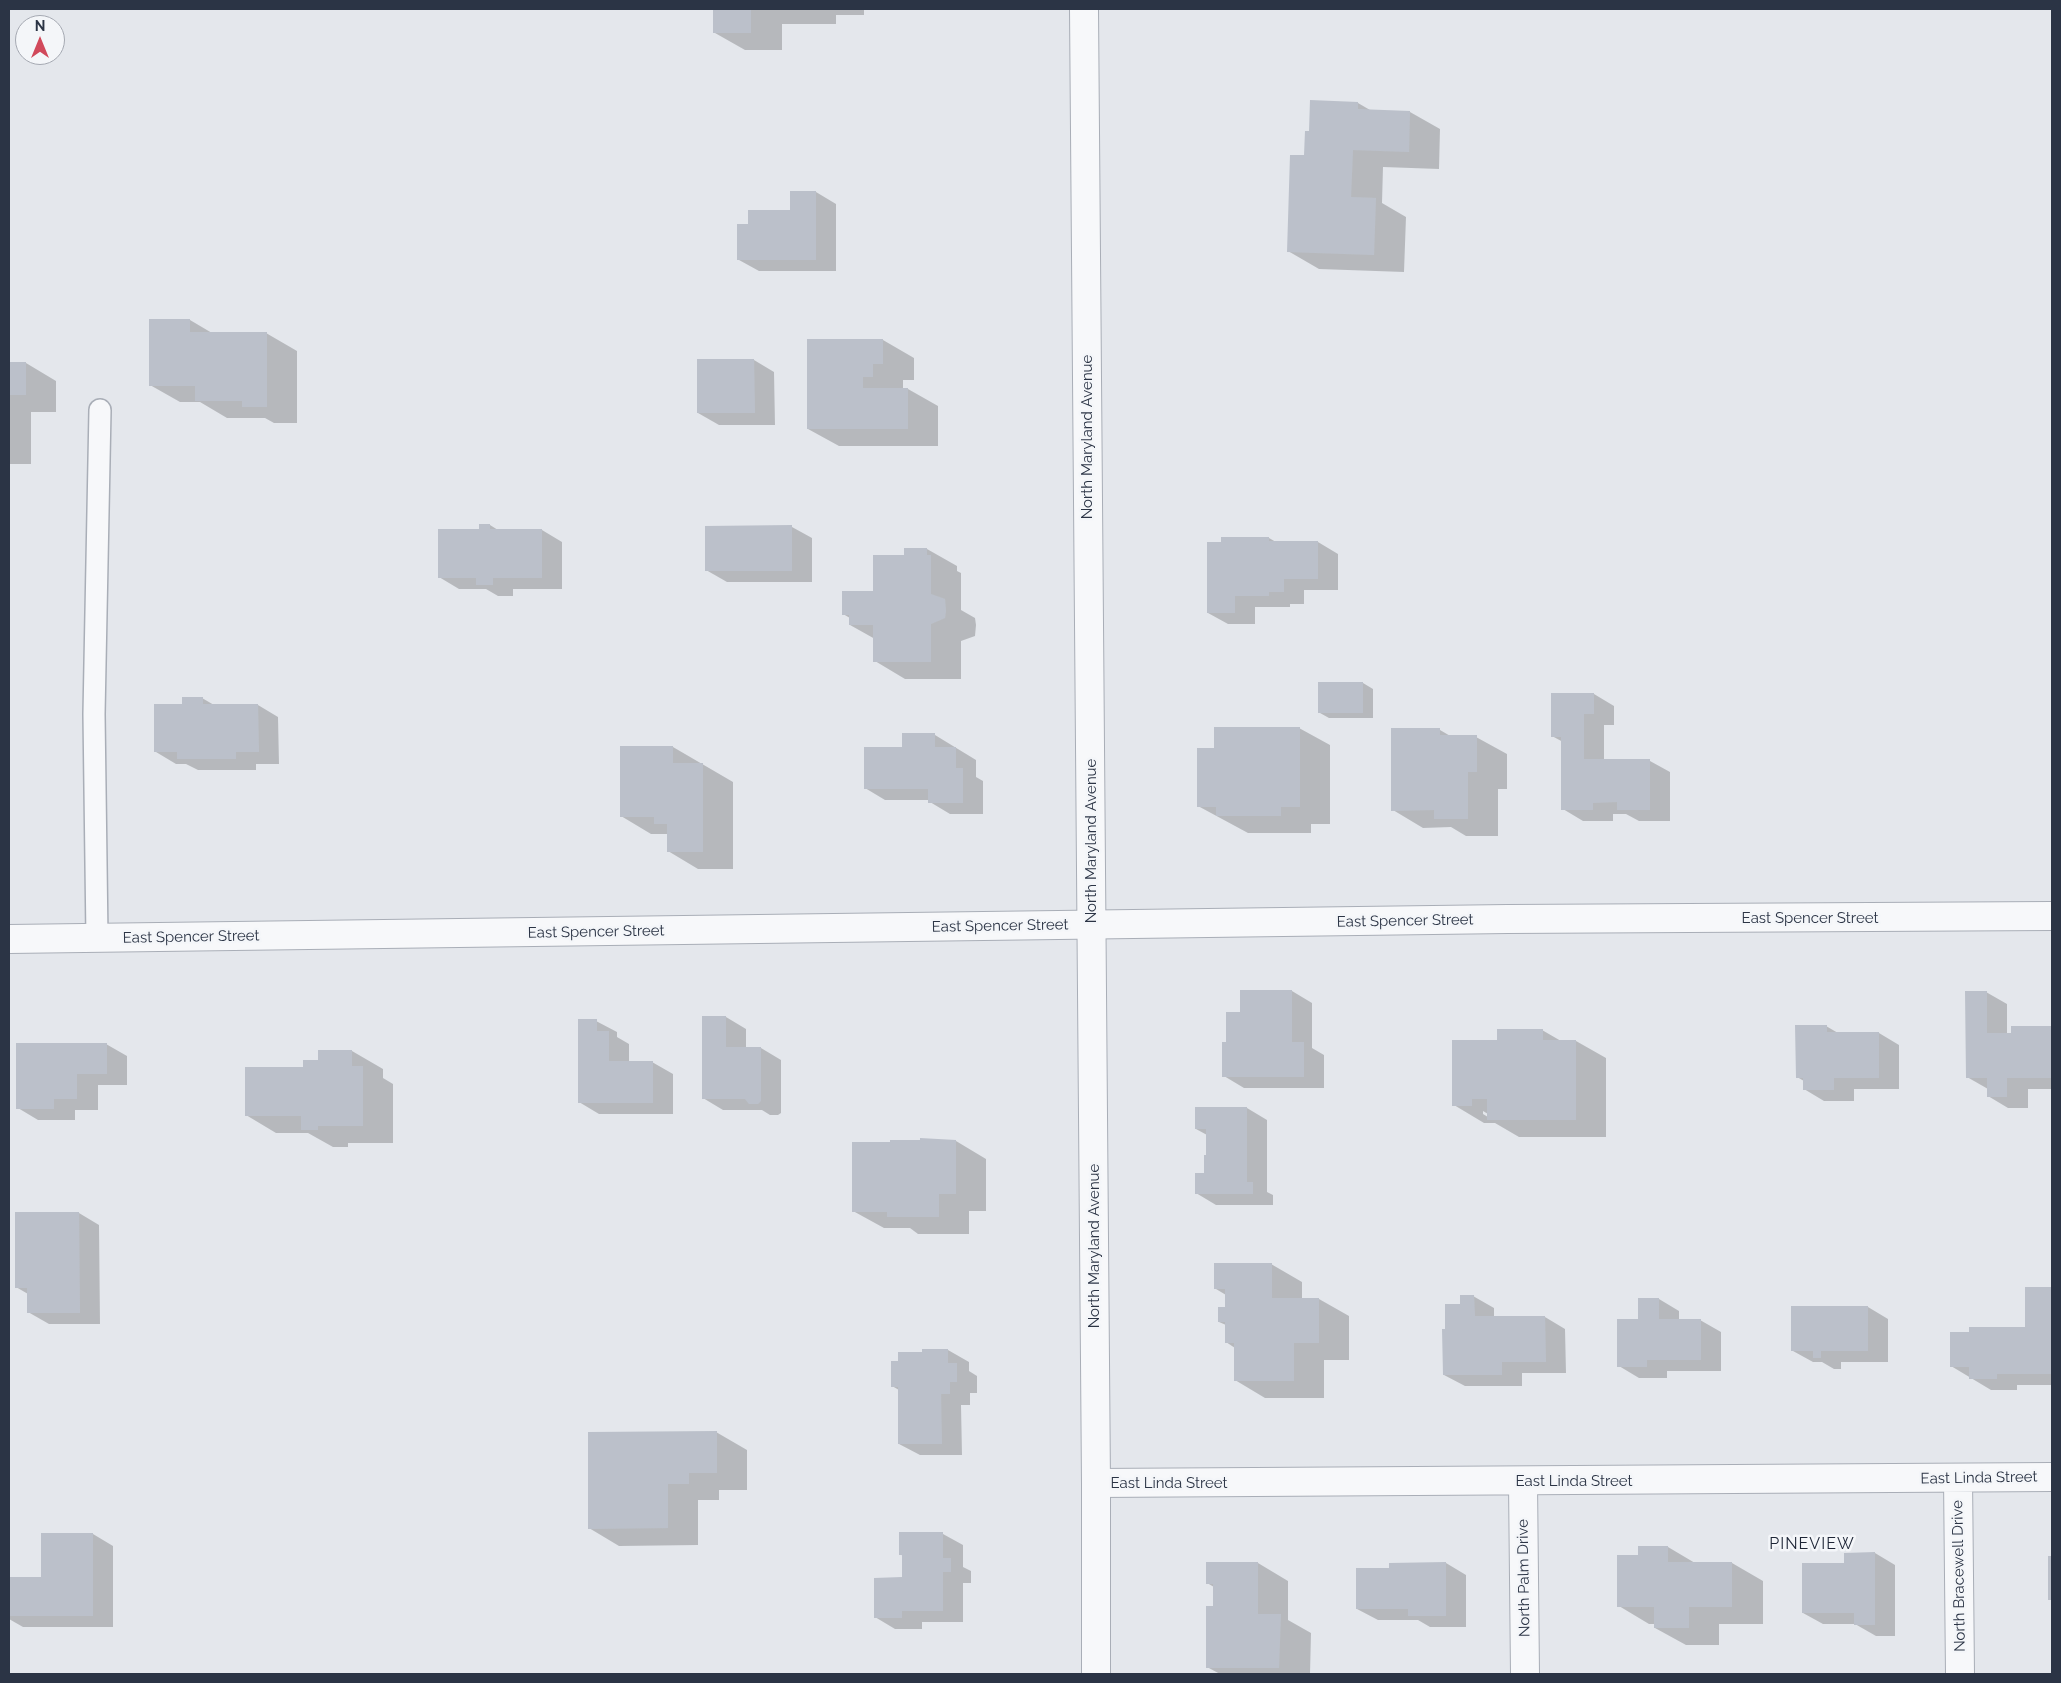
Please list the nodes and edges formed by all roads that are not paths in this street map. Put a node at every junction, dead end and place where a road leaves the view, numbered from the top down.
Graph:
1 (1084, 9) edge
2 (100, 410) dead end
3 (2052, 916) edge
4 (1092, 925) junction
5 (97, 938) junction
6 (9, 940) edge
7 (2052, 1477) edge
8 (1958, 1478) junction
9 (1523, 1482) junction
10 (1096, 1483) junction
11 (1096, 1674) edge
12 (1525, 1674) edge
13 (1960, 1674) edge

1 - 4 street, North Maryland Avenue
2 - 5 lane
3 - 4 street, East Spencer Street
4 - 5 street, East Spencer Street
4 - 10 street, North Maryland Avenue
5 - 6 street, East Spencer Street
7 - 8 street, East Linda Street
8 - 9 street, East Linda Street
8 - 13 street, North Bracewell Drive
9 - 10 street, East Linda Street
9 - 12 street, North Palm Drive
10 - 11 street, North Maryland Avenue

